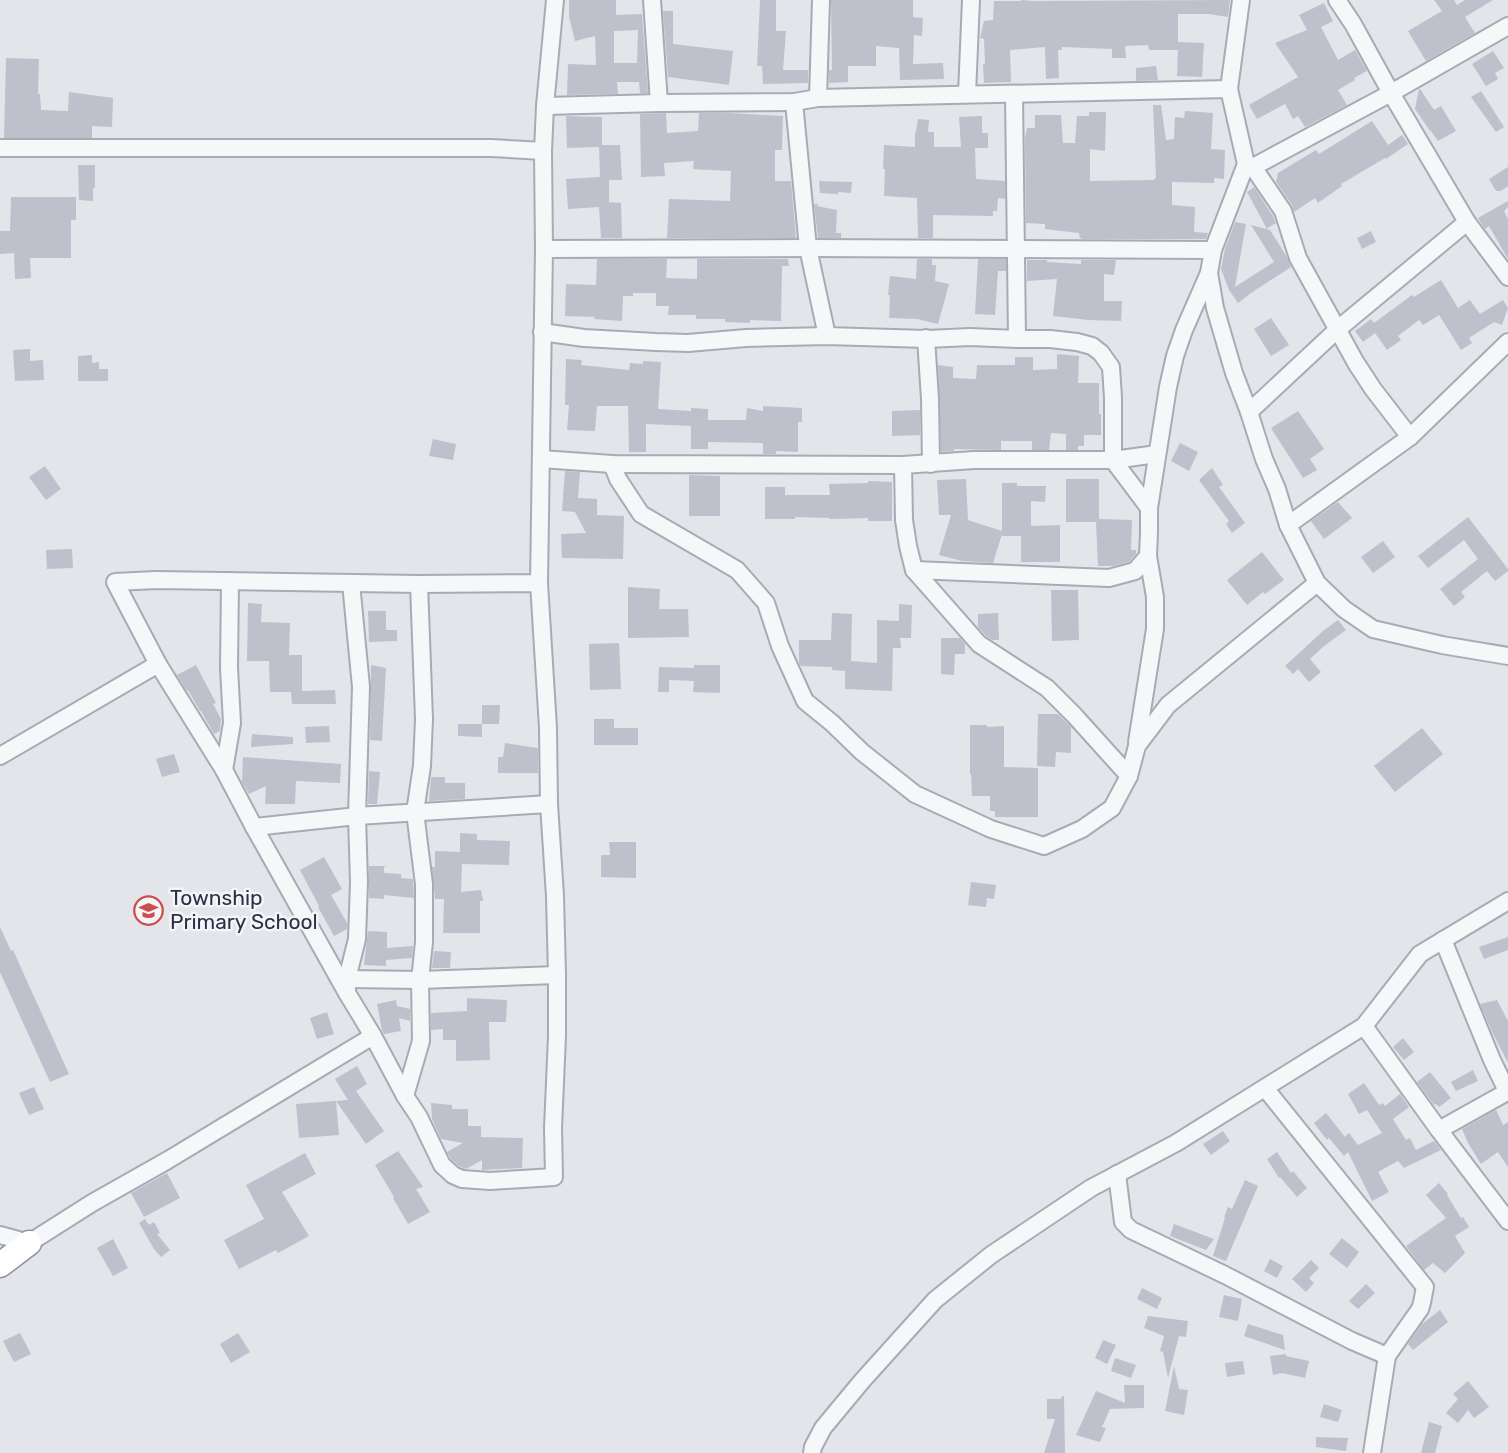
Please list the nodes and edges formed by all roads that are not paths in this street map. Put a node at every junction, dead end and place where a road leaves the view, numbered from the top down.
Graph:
1 (555, 0) edge
2 (652, 0) edge
3 (821, 0) edge
4 (971, 0) edge
5 (1241, 0) edge
6 (1337, 0) edge
7 (1508, 26) edge
8 (1229, 89) junction
9 (1390, 93) junction
10 (967, 94) junction
11 (1014, 94) junction
12 (818, 98) junction
13 (794, 102) junction
14 (658, 103) junction
15 (545, 106) junction
16 (0, 147) edge
17 (543, 151) junction
18 (1250, 166) junction
19 (1467, 222) junction
20 (808, 248) junction
21 (544, 249) junction
22 (1015, 250) junction
23 (1213, 250) junction
24 (1209, 273) junction
25 (1508, 278) edge
26 (1338, 329) junction
27 (542, 332) junction
28 (827, 336) junction
29 (926, 338) junction
30 (1017, 339) junction
31 (1508, 342) edge
32 (1249, 412) junction
33 (1410, 437) junction
34 (1157, 454) junction
35 (541, 459) junction
36 (1113, 460) junction
37 (612, 464) junction
38 (931, 464) junction
39 (903, 465) junction
40 (1149, 508) junction
41 (1288, 525) junction
42 (1148, 556) junction
43 (914, 570) junction
44 (230, 581) junction
45 (351, 583) junction
46 (539, 583) junction
47 (1317, 583) junction
48 (418, 584) junction
49 (1508, 656) edge
50 (158, 664) junction
51 (1137, 746) junction
52 (0, 756) edge
53 (224, 770) junction
54 (1129, 776) junction
55 (549, 804) junction
56 (415, 812) junction
57 (357, 816) junction
58 (254, 827) junction
59 (1508, 900) edge
60 (1443, 940) junction
61 (557, 975) junction
62 (420, 980) junction
63 (347, 986) junction
64 (1364, 1026) junction
65 (373, 1036) junction
66 (1265, 1088) junction
67 (1508, 1092) edge
68 (405, 1096) junction
69 (1439, 1130) junction
70 (1117, 1174) junction
71 (1508, 1221) edge
72 (0, 1235) edge
73 (29, 1242) junction
74 (0, 1265) edge
75 (1387, 1356) junction
76 (812, 1453) edge
77 (1372, 1453) edge

1 - 15 street
2 - 14 street
3 - 12 street
4 - 10 street
5 - 8 street
6 - 9 street
7 - 9 street
8 - 11 street
8 - 18 street
9 - 18 street
9 - 19 street
10 - 11 street
10 - 12 street
11 - 22 street
12 - 13 street
13 - 14 street
13 - 20 street
14 - 15 street
15 - 17 street
16 - 17 street
17 - 21 street
18 - 23 street
18 - 26 street
19 - 25 street
19 - 26 street
20 - 21 street
20 - 22 street
20 - 28 street
21 - 27 street
22 - 23 street
22 - 30 street
23 - 24 street
24 - 32 street
24 - 34 street
26 - 32 street
26 - 33 street
27 - 28 street
27 - 35 street
28 - 29 street
29 - 30 street
29 - 38 street
30 - 36 street
31 - 33 street
32 - 41 street
33 - 41 street
34 - 36 street
34 - 40 street
35 - 37 street
35 - 46 street
36 - 38 street
36 - 40 street
37 - 39 street
37 - 54 street
38 - 39 street
39 - 43 street
40 - 42 street
41 - 47 street
42 - 43 street
42 - 51 street
43 - 54 street
44 - 45 street
44 - 50 street
44 - 53 street
45 - 48 street
45 - 57 street
46 - 48 street
46 - 55 street
47 - 49 street
47 - 51 street
48 - 56 street
50 - 52 street
50 - 53 street
51 - 54 street
53 - 58 street
55 - 56 street
55 - 61 street
56 - 57 street
56 - 62 street
57 - 58 street
57 - 63 street
58 - 63 street
59 - 60 street
60 - 64 street
60 - 67 street
61 - 62 street
61 - 68 street
62 - 63 street
62 - 68 street
63 - 65 street
64 - 66 street
64 - 69 street
65 - 68 street
65 - 73 street
66 - 70 street
66 - 75 street
67 - 69 street
69 - 71 street
70 - 75 street
70 - 76 street
72 - 73 street
73 - 74 highway
75 - 77 street

